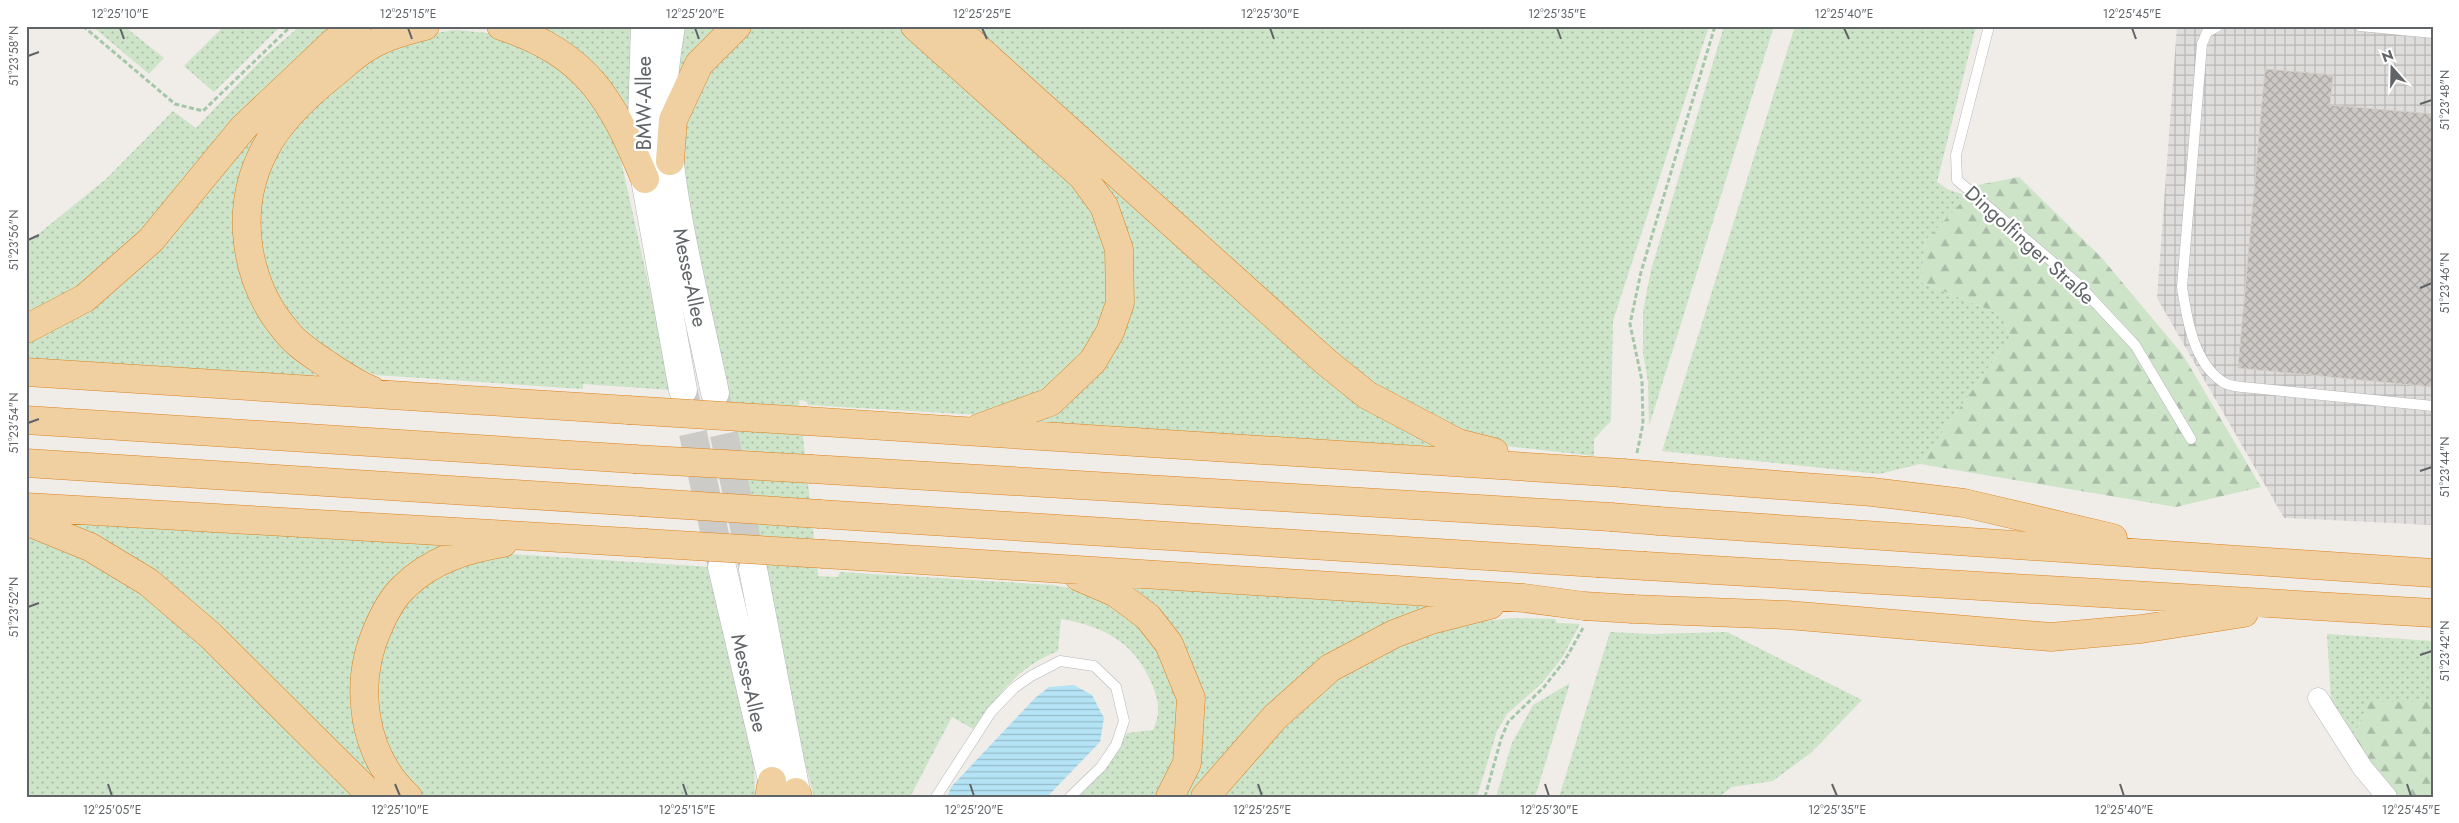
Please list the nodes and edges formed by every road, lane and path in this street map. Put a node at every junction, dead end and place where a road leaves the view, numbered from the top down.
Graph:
1 (83, 26) edge
2 (291, 26) edge
3 (357, 26) edge
4 (425, 26) edge
5 (501, 26) edge
6 (645, 26) edge
7 (671, 26) edge
8 (737, 26) edge
9 (915, 26) edge
10 (953, 26) edge
11 (1716, 26) edge
12 (1989, 26) edge
13 (2218, 26) edge
14 (2360, 26) edge
15 (2433, 33) edge
16 (670, 161) junction
17 (645, 179) junction
18 (26, 329) edge
19 (26, 372) edge
20 (684, 390) tunnel mouth
21 (715, 393) tunnel mouth
22 (382, 394) junction
23 (2433, 406) edge
24 (26, 420) edge
25 (968, 432) junction
26 (2191, 439) dead end
27 (26, 463) edge
28 (1630, 464) junction
29 (1566, 469) junction
30 (26, 507) edge
31 (26, 521) edge
32 (549, 536) junction
33 (2182, 555) junction
34 (722, 567) tunnel mouth
35 (1051, 568) junction
36 (752, 569) tunnel mouth
37 (2433, 573) edge
38 (1524, 598) junction
39 (2298, 604) junction
40 (2433, 613) edge
41 (1581, 634) dead end
42 (2318, 698) dead end
43 (785, 793) edge
44 (373, 797) edge
45 (408, 797) edge
46 (936, 797) edge
47 (1070, 797) edge
48 (1170, 797) edge
49 (1204, 797) edge
50 (1484, 797) edge
51 (2387, 797) edge

1 - 2 path
3 - 18 highway
4 - 22 highway
5 - 17 highway
6 - 17 main road, BMW-Allee
7 - 16 main road, BMW-Allee
8 - 16 highway
9 - 25 highway
10 - 29 highway
11 - 28 path
12 - 26 lane, Dingolfinger Straße
13 - 23 lane
14 - 15 lane
16 - 21 main road, Messe-Allee
17 - 20 main road, Messe-Allee
19 - 22 highway
22 - 25 highway, bridge
24 - 33 highway, bridge
25 - 29 highway
27 - 39 highway, bridge
28 - 29 highway
28 - 33 highway, bridge
30 - 32 highway
31 - 44 highway
32 - 35 highway, bridge
32 - 45 highway
33 - 37 highway
34 - 43 main road, Messe-Allee
35 - 38 highway
35 - 48 highway
36 - 43 main road, Messe-Allee
38 - 39 highway, bridge
38 - 49 highway
39 - 40 highway
41 - 50 path
42 - 51 street
46 - 47 lane

